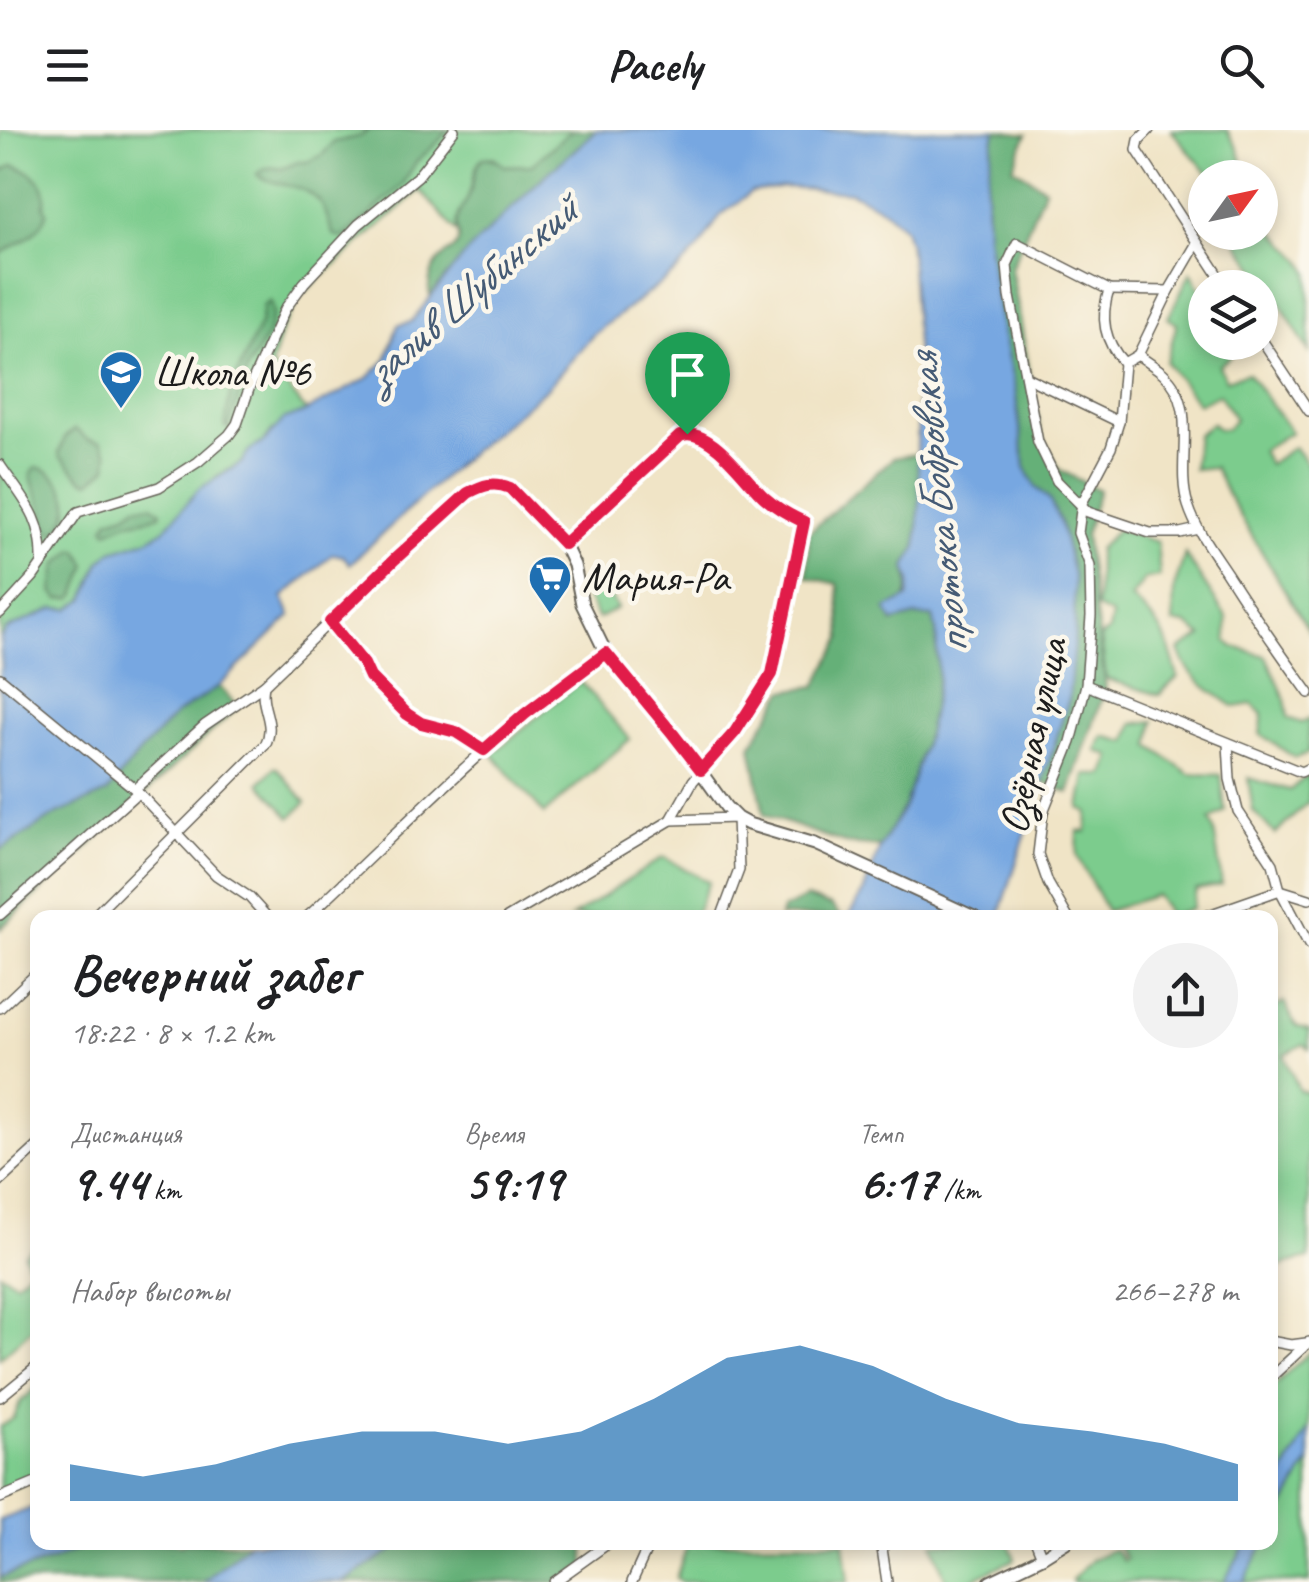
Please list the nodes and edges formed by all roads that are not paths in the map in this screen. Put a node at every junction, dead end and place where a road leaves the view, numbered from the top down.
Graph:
1 (454, 130) edge
2 (1149, 130) edge
3 (1188, 229) edge
4 (1193, 250) edge
5 (1109, 290) junction
6 (1170, 292) junction
7 (1138, 356) junction
8 (1275, 360) edge
9 (1124, 363) junction
10 (1026, 377) junction
11 (1309, 411) edge
12 (1119, 422) junction
13 (0, 465) edge
14 (1082, 503) junction
15 (1198, 529) junction
16 (564, 544) junction
17 (42, 563) junction
18 (0, 613) edge
19 (330, 622) junction
20 (606, 653) junction
21 (0, 678) edge
22 (264, 685) junction
23 (1086, 685) junction
24 (1309, 692) edge
25 (1228, 743) junction
26 (484, 750) junction
27 (1309, 768) edge
28 (701, 770) junction
29 (136, 792) junction
30 (736, 818) junction
31 (670, 820) junction
32 (176, 833) junction
33 (1280, 890) junction
34 (1309, 899) edge
35 (100, 910) edge
36 (261, 910) edge
37 (314, 910) edge
38 (522, 910) edge
39 (723, 910) edge
40 (959, 910) edge
41 (1064, 910) edge
42 (1223, 910) edge
43 (0, 915) edge
44 (1309, 945) edge
45 (30, 980) edge
46 (0, 1008) edge
47 (30, 1153) edge
48 (0, 1181) edge
49 (1278, 1342) edge
50 (1309, 1342) edge
51 (1278, 1371) edge
52 (30, 1373) edge
53 (0, 1397) edge
54 (30, 1485) edge
55 (0, 1498) edge
56 (599, 1550) edge
57 (646, 1550) edge
58 (881, 1550) edge
59 (1039, 1550) edge
60 (1053, 1550) edge
61 (1042, 1557) junction
62 (554, 1582) edge
63 (632, 1582) edge
64 (887, 1582) edge
65 (990, 1582) edge

1 - 17 street
2 - 3 street
4 - 6 street
5 - 6 street
5 - 9 street
5 - 10 street
6 - 7 street
7 - 9 street
7 - 15 street
8 - 11 street
9 - 12 street
10 - 12 street
10 - 14 street
12 - 14 street
13 - 17 street
14 - 15 street
14 - 23 street, Озёрная улица
15 - 24 street
16 - 19 street
16 - 20 street
16 - 28 street
17 - 18 street
19 - 22 street
19 - 26 street
20 - 26 street
20 - 28 street
21 - 29 street
22 - 29 street
22 - 32 street
23 - 25 street
23 - 41 street, Озёрная улица
25 - 27 street
25 - 33 street
26 - 37 street
28 - 30 street
28 - 31 street
29 - 32 street
29 - 43 street
30 - 31 street
30 - 39 street
30 - 40 street
31 - 38 street
32 - 35 street
32 - 36 street
33 - 34 street
33 - 42 street
33 - 44 street
45 - 46 street
47 - 48 street
49 - 50 street
50 - 51 street
52 - 53 street
54 - 55 street
56 - 62 street
57 - 63 street
58 - 64 street
59 - 61 street
60 - 61 street
61 - 65 street

